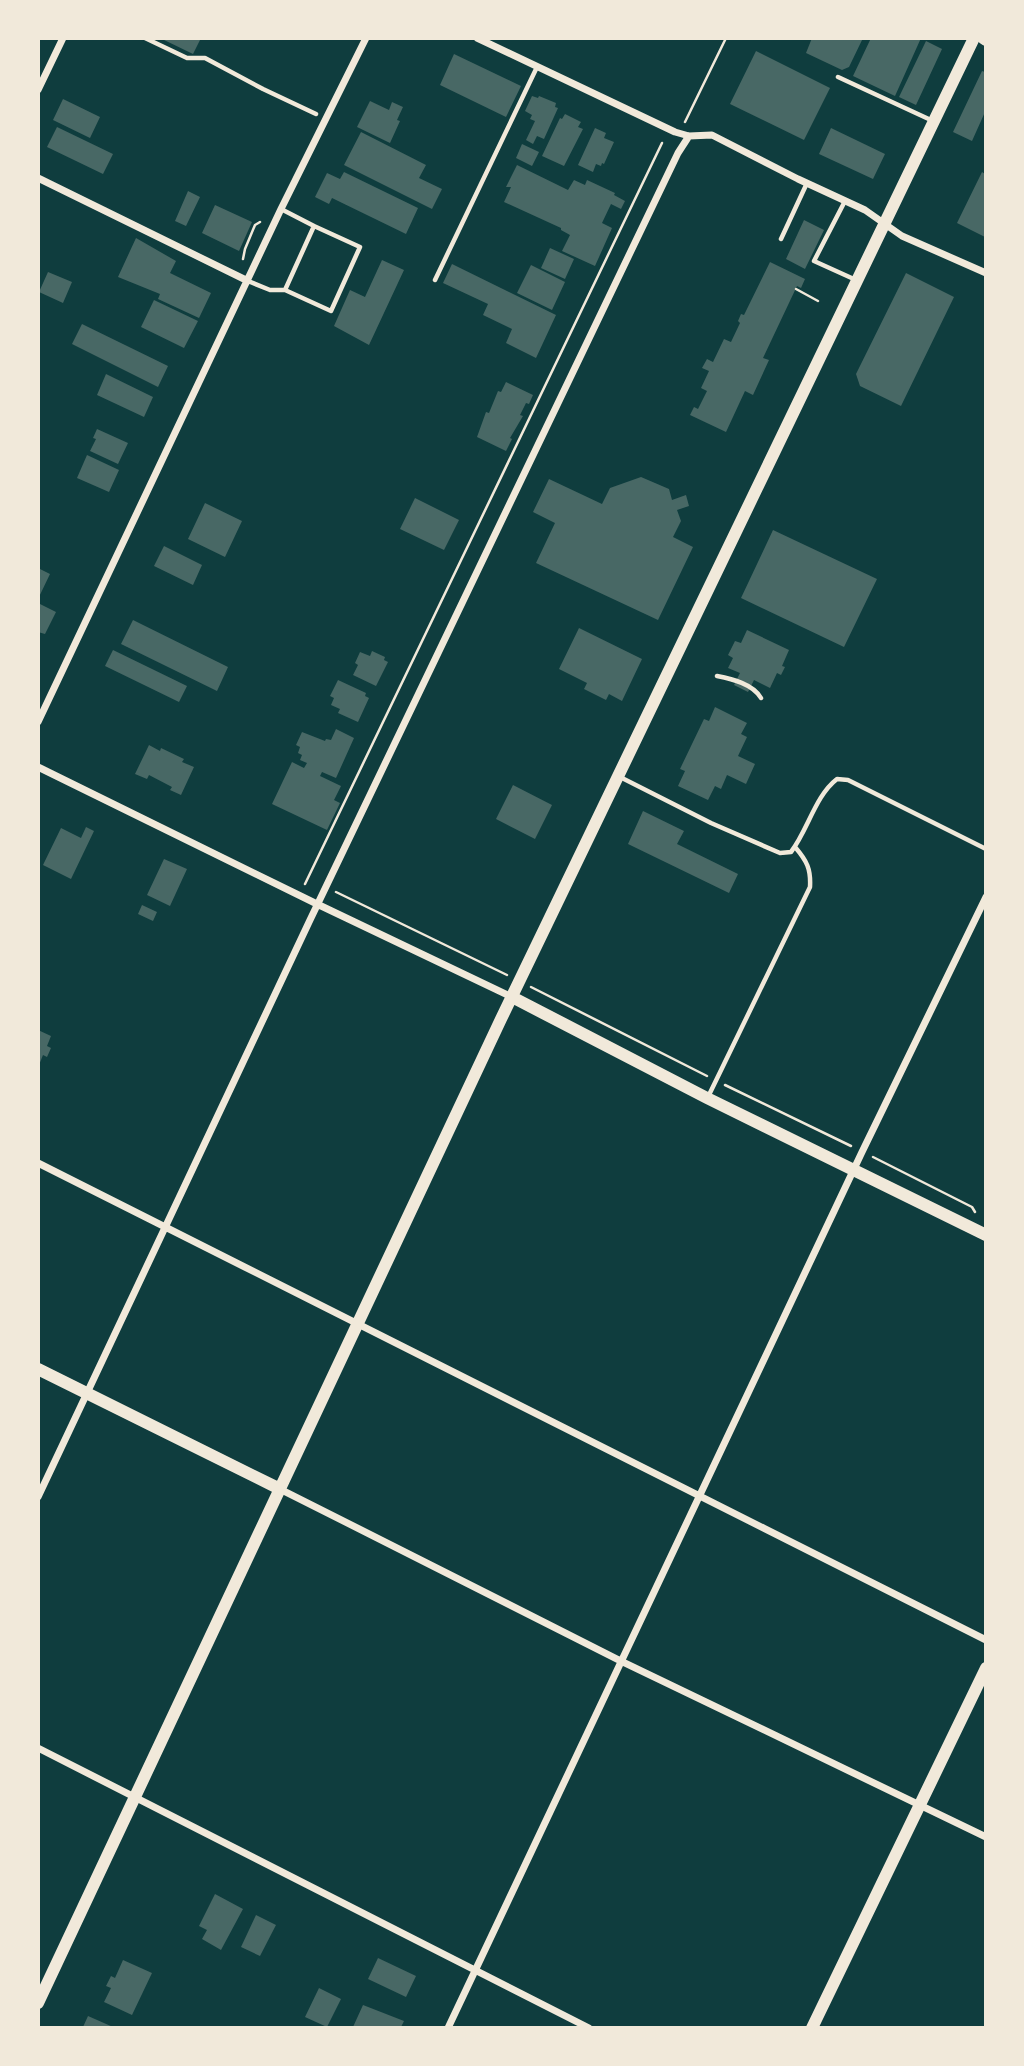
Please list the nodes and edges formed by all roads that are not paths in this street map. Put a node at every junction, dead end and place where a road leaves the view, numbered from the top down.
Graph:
1 (63, 38) edge
2 (145, 38) edge
3 (366, 38) edge
4 (477, 38) edge
5 (974, 38) edge
6 (537, 67) junction
7 (838, 77) dead end
8 (38, 90) edge
9 (316, 114) dead end
10 (934, 121) junction
11 (689, 136) junction
12 (38, 178) edge
13 (807, 183) junction
14 (845, 201) junction
15 (281, 209) junction
16 (883, 224) junction
17 (314, 226) junction
18 (781, 239) dead end
19 (985, 274) edge
20 (435, 280) dead end
21 (857, 280) junction
22 (248, 281) junction
23 (285, 289) junction
24 (717, 676) dead end
25 (761, 698) dead end
26 (38, 722) edge
27 (38, 767) edge
28 (619, 776) junction
29 (795, 847) junction
30 (985, 849) edge
31 (985, 897) edge
32 (317, 904) junction
33 (512, 997) junction
34 (707, 1098) junction
35 (38, 1163) edge
36 (854, 1170) junction
37 (166, 1227) junction
38 (985, 1236) edge
39 (357, 1325) junction
40 (38, 1369) edge
41 (87, 1393) junction
42 (280, 1489) junction
43 (699, 1496) junction
44 (38, 1497) edge
45 (985, 1640) edge
46 (621, 1661) junction
47 (985, 1668) edge
48 (38, 1748) edge
49 (136, 1797) junction
50 (919, 1804) junction
51 (985, 1837) edge
52 (476, 1968) junction
53 (38, 2003) edge
54 (448, 2028) edge
55 (589, 2028) edge
56 (812, 2028) edge

1 - 8 street
2 - 9 lane
3 - 15 street
4 - 6 street
5 - 10 street
6 - 11 street
6 - 20 lane
7 - 10 lane
10 - 16 street
11 - 13 street
11 - 32 street
12 - 22 street
13 - 14 street
13 - 18 lane
14 - 16 street
14 - 21 lane
15 - 17 lane
15 - 22 street
16 - 19 street
16 - 21 street
17 - 23 lane
17 - 23 lane
21 - 28 street
22 - 23 lane
22 - 26 street
24 - 25 lane
27 - 32 street
28 - 29 lane
28 - 33 street
29 - 30 lane
29 - 34 lane
31 - 36 street
32 - 33 street
32 - 37 street
33 - 34 street
33 - 39 street
34 - 36 street
35 - 37 street
36 - 38 street
36 - 43 street
37 - 39 street
37 - 41 street
39 - 42 street
39 - 43 street
40 - 41 street
41 - 42 street
41 - 44 street
42 - 46 street
42 - 49 street
43 - 45 street
43 - 46 street
46 - 50 street
46 - 52 street
47 - 50 street
48 - 49 street
49 - 52 street
49 - 53 street
50 - 51 street
50 - 56 street
52 - 54 street
52 - 55 street

